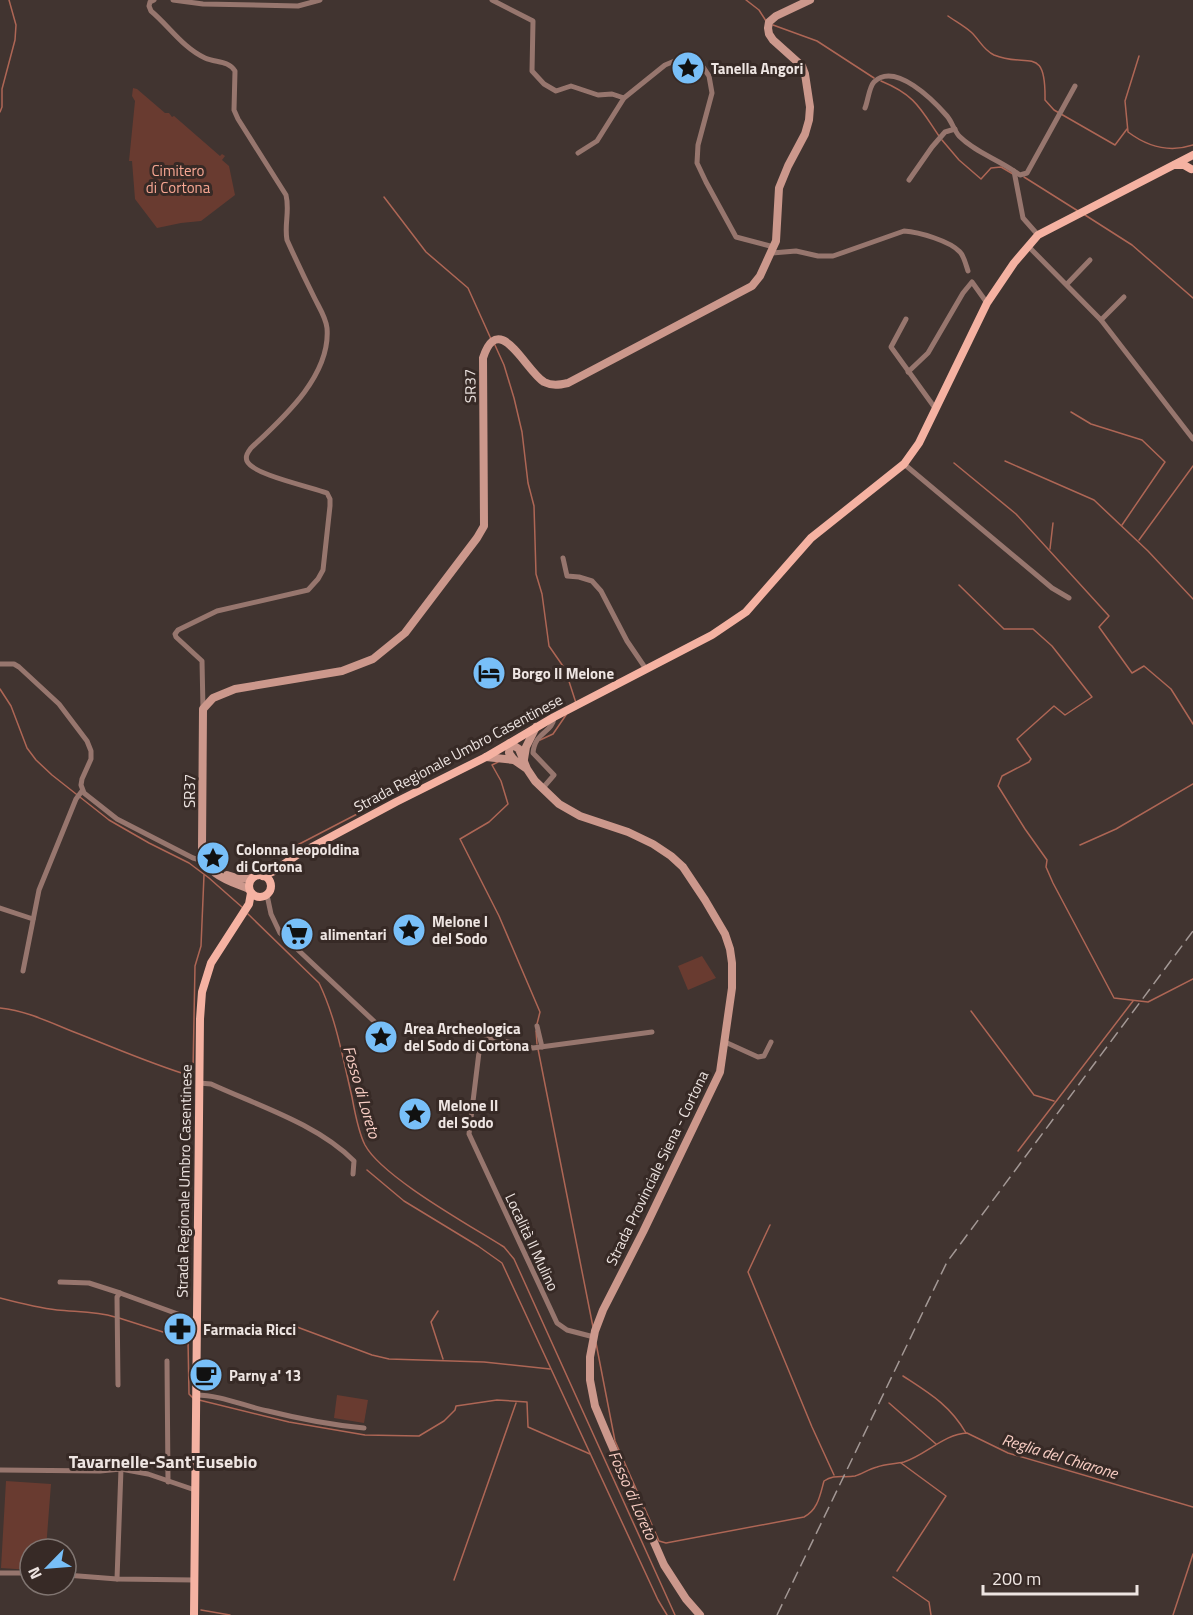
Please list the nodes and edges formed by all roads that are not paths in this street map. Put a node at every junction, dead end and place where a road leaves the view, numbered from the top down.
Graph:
1 (154, 0) edge
2 (173, 0) edge
3 (320, 0) edge
4 (492, 0) edge
5 (810, 0) edge
6 (1075, 86) dead end
7 (624, 98) junction
8 (866, 108) dead end
9 (955, 129) junction
10 (578, 153) dead end
11 (1193, 155) edge
12 (1174, 165) junction
13 (1192, 170) edge
14 (1014, 171) junction
15 (909, 180) dead end
16 (1038, 236) junction
17 (1028, 246) junction
18 (773, 250) junction
19 (1090, 260) dead end
20 (968, 271) dead end
21 (1067, 284) junction
22 (1124, 297) dead end
23 (986, 302) junction
24 (906, 319) dead end
25 (1101, 320) junction
26 (908, 372) junction
27 (935, 408) junction
28 (1193, 439) edge
29 (904, 464) junction
30 (563, 558) dead end
31 (1069, 598) dead end
32 (0, 664) edge
33 (646, 669) junction
34 (203, 709) junction
35 (554, 717) junction
36 (536, 727) junction
37 (510, 743) junction
38 (486, 757) junction
39 (524, 759) junction
40 (514, 760) junction
41 (527, 769) junction
42 (542, 789) junction
43 (81, 792) junction
44 (207, 865) junction
45 (277, 869) junction
46 (263, 876) junction
47 (252, 878) junction
48 (271, 886) junction
49 (257, 893) junction
50 (0, 908) edge
51 (33, 919) junction
52 (23, 970) dead end
53 (537, 1026) dead end
54 (652, 1032) dead end
55 (395, 1041) dead end
56 (725, 1042) junction
57 (771, 1042) dead end
58 (542, 1047) junction
59 (199, 1083) junction
60 (353, 1174) dead end
61 (60, 1282) dead end
62 (120, 1293) junction
63 (197, 1322) junction
64 (594, 1336) junction
65 (167, 1361) dead end
66 (118, 1385) dead end
67 (196, 1395) junction
68 (364, 1428) dead end
69 (122, 1469) junction
70 (0, 1470) edge
71 (168, 1482) junction
72 (195, 1490) junction
73 (0, 1573) edge
74 (18, 1573) edge
75 (78, 1576) edge
76 (117, 1579) junction
77 (194, 1580) junction
78 (194, 1615) edge
79 (700, 1615) edge

1 - 34 street
2 - 3 street
4 - 7 street
5 - 18 street, SR37
6 - 14 street
7 - 10 street
7 - 18 street
8 - 9 street
9 - 14 street
9 - 15 street
11 - 12 main road, Strada Regionale Umbro Casentinese
11 - 13 main road
12 - 13 main road
12 - 16 main road, Strada Regionale Umbro Casentinese
14 - 16 street
16 - 17 main road, Strada Regionale Umbro Casentinese
17 - 21 street
17 - 23 main road, Strada Regionale Umbro Casentinese
18 - 20 street
18 - 34 street, SR37
19 - 21 street
21 - 25 street
22 - 25 street
23 - 26 street
23 - 27 main road, Strada Regionale Umbro Casentinese
24 - 26 street
25 - 28 street
26 - 27 street
27 - 29 main road, Strada Regionale Umbro Casentinese
29 - 31 street
29 - 33 main road, Strada Regionale Umbro Casentinese
30 - 33 street
32 - 43 street
33 - 35 main road, Strada Regionale Umbro Casentinese
34 - 44 street, SR37
35 - 36 main road, Strada Regionale Umbro Casentinese
35 - 42 street
36 - 37 main road, Strada Regionale Umbro Casentinese
36 - 39 street
37 - 38 main road, Strada Regionale Umbro Casentinese
37 - 39 street
37 - 40 street
38 - 40 street
38 - 45 main road, Strada Regionale Umbro Casentinese
39 - 41 street
40 - 41 street
41 - 42 street, Strada Provinciale Siena - Cortona
42 - 56 street, Strada Provinciale Siena - Cortona
43 - 44 street
43 - 51 street
44 - 47 street
44 - 49 street
45 - 46 main road, Strada Regionale Umbro Casentinese
45 - 48 main road
46 - 47 main road
46 - 48 main road
47 - 49 main road
48 - 49 main road
49 - 55 street
49 - 59 main road, Strada Regionale Umbro Casentinese
50 - 51 street
51 - 52 street
53 - 58 street
54 - 58 street
56 - 57 street
56 - 64 street, Strada Provinciale Siena - Cortona
58 - 64 street, Località Il Mulino
59 - 60 street
59 - 63 main road, Strada Regionale Umbro Casentinese
61 - 62 street
62 - 63 street
62 - 66 street
63 - 67 main road, Strada Regionale Umbro Casentinese
64 - 79 street, Strada Provinciale Siena - Cortona
65 - 71 street
67 - 68 street
67 - 72 main road, Strada Regionale Umbro Casentinese
69 - 70 street
69 - 71 street
69 - 76 street
71 - 72 street
72 - 77 main road, Strada Regionale Umbro Casentinese
73 - 74 street
75 - 76 street
76 - 77 street
77 - 78 main road, Strada Regionale Umbro Casentinese

